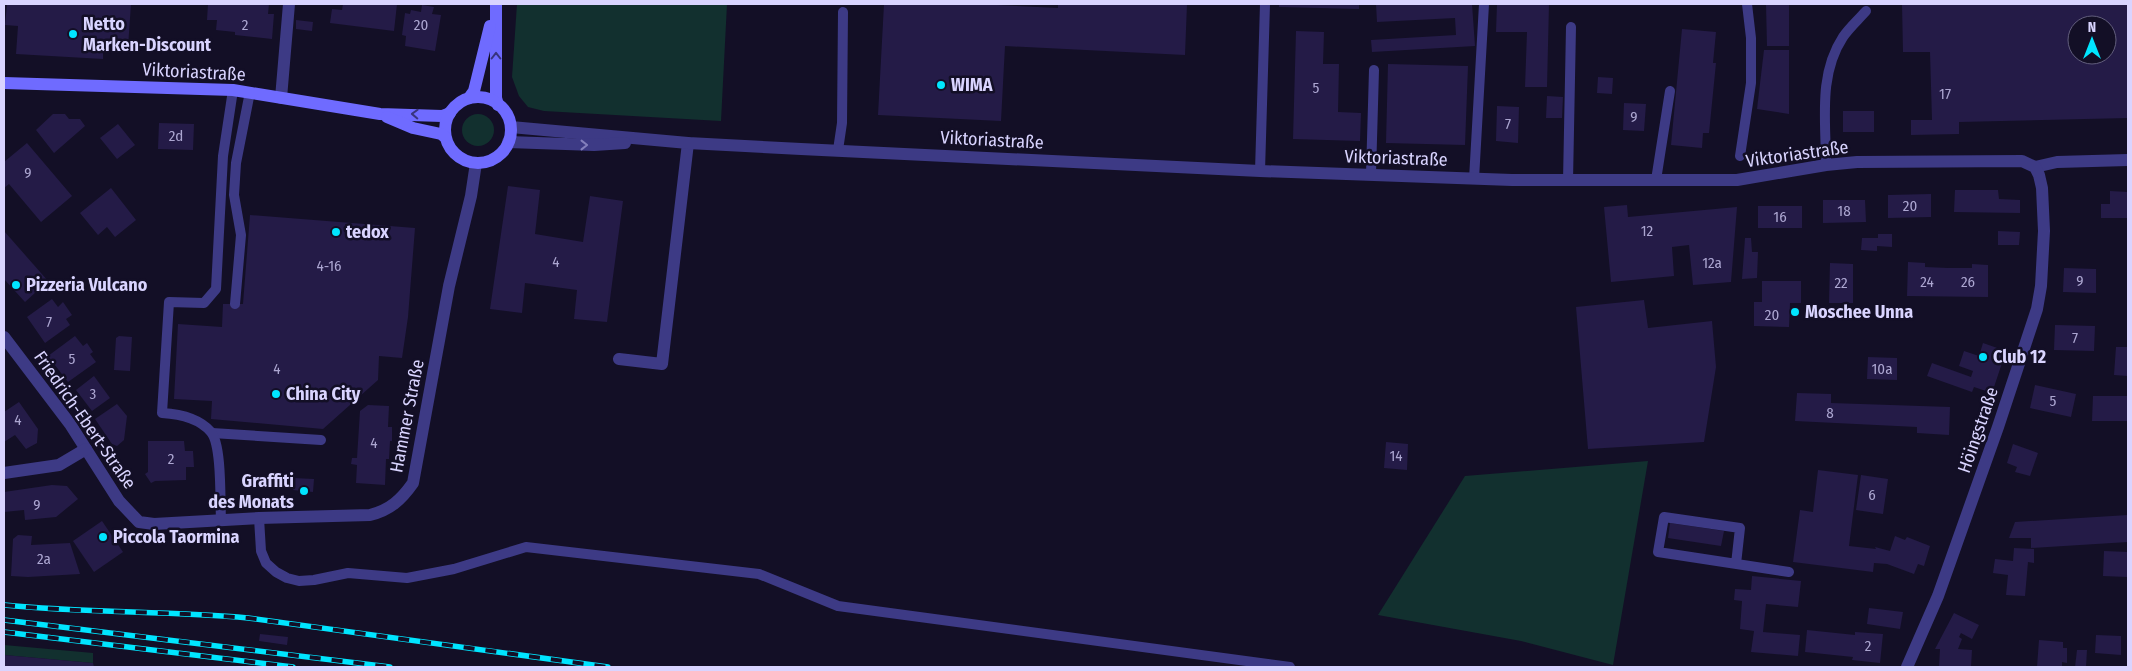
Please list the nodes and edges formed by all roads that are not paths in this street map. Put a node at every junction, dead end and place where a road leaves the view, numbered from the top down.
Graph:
1 (290, 4) edge
2 (1265, 4) edge
3 (1484, 4) edge
4 (1747, 4) edge
5 (1866, 11) dead end
6 (843, 12) dead end
7 (1571, 27) dead end
8 (1374, 70) dead end
9 (4, 83) edge
10 (233, 90) junction
11 (1670, 91) dead end
12 (250, 92) junction
13 (281, 98) junction
14 (470, 98) junction
15 (498, 105) junction
16 (450, 113) junction
17 (380, 114) junction
18 (511, 127) junction
19 (446, 137) junction
20 (659, 140) junction
21 (508, 142) junction
22 (688, 142) junction
23 (838, 150) junction
24 (1740, 156) dead end
25 (2128, 160) edge
26 (476, 163) junction
27 (1826, 165) junction
28 (2035, 167) junction
29 (1260, 171) junction
30 (1371, 174) junction
31 (1474, 179) junction
32 (1656, 180) junction
33 (1568, 181) junction
34 (235, 304) dead end
35 (4, 336) edge
36 (619, 359) dead end
37 (212, 433) junction
38 (321, 440) dead end
39 (86, 449) junction
40 (4, 473) edge
41 (259, 518) junction
42 (220, 520) junction
43 (139, 522) joint
44 (1736, 564) junction
45 (1789, 572) dead end
46 (1290, 667) edge
47 (1907, 667) edge

1 - 13 street
2 - 29 lane
3 - 31 lane
4 - 24 lane
5 - 27 lane
6 - 23 lane
7 - 33 lane
8 - 30 lane
9 - 10 main road, Viktoriastraße
10 - 12 main road, Viktoriastraße
10 - 37 lane
11 - 32 lane
12 - 13 main road, Viktoriastraße
12 - 34 lane
13 - 17 main road, Viktoriastraße
14 - 15 main road
15 -> 14 main road
14 - 16 main road
15 - 18 main road
16 -> 17 main road, Viktoriastraße
16 - 19 main road
17 - 19 main road, Viktoriastraße
18 - 20 street, Viktoriastraße
18 - 21 main road
19 - 26 main road
21 -> 20 street, Viktoriastraße
20 - 22 street, Viktoriastraße
21 - 26 main road
22 - 23 street, Viktoriastraße
22 - 36 street
23 - 29 street, Viktoriastraße
25 - 28 street, Viktoriastraße
26 - 41 street, Hammer Straße
27 - 28 street, Viktoriastraße
27 - 32 street, Viktoriastraße
28 - 47 street, Höingstraße
29 - 30 street, Viktoriastraße
30 - 31 street, Viktoriastraße
31 - 33 street, Viktoriastraße
32 - 33 street, Viktoriastraße
35 - 39 street, Friedrich-Ebert-Straße
37 - 38 lane
37 - 42 lane
39 - 40 street
39 - 43 street, Friedrich-Ebert-Straße
41 - 42 street, Hammer Straße
41 - 46 lane
42 - 43 street, Hammer Straße
44 - 44 lane
44 - 45 lane

